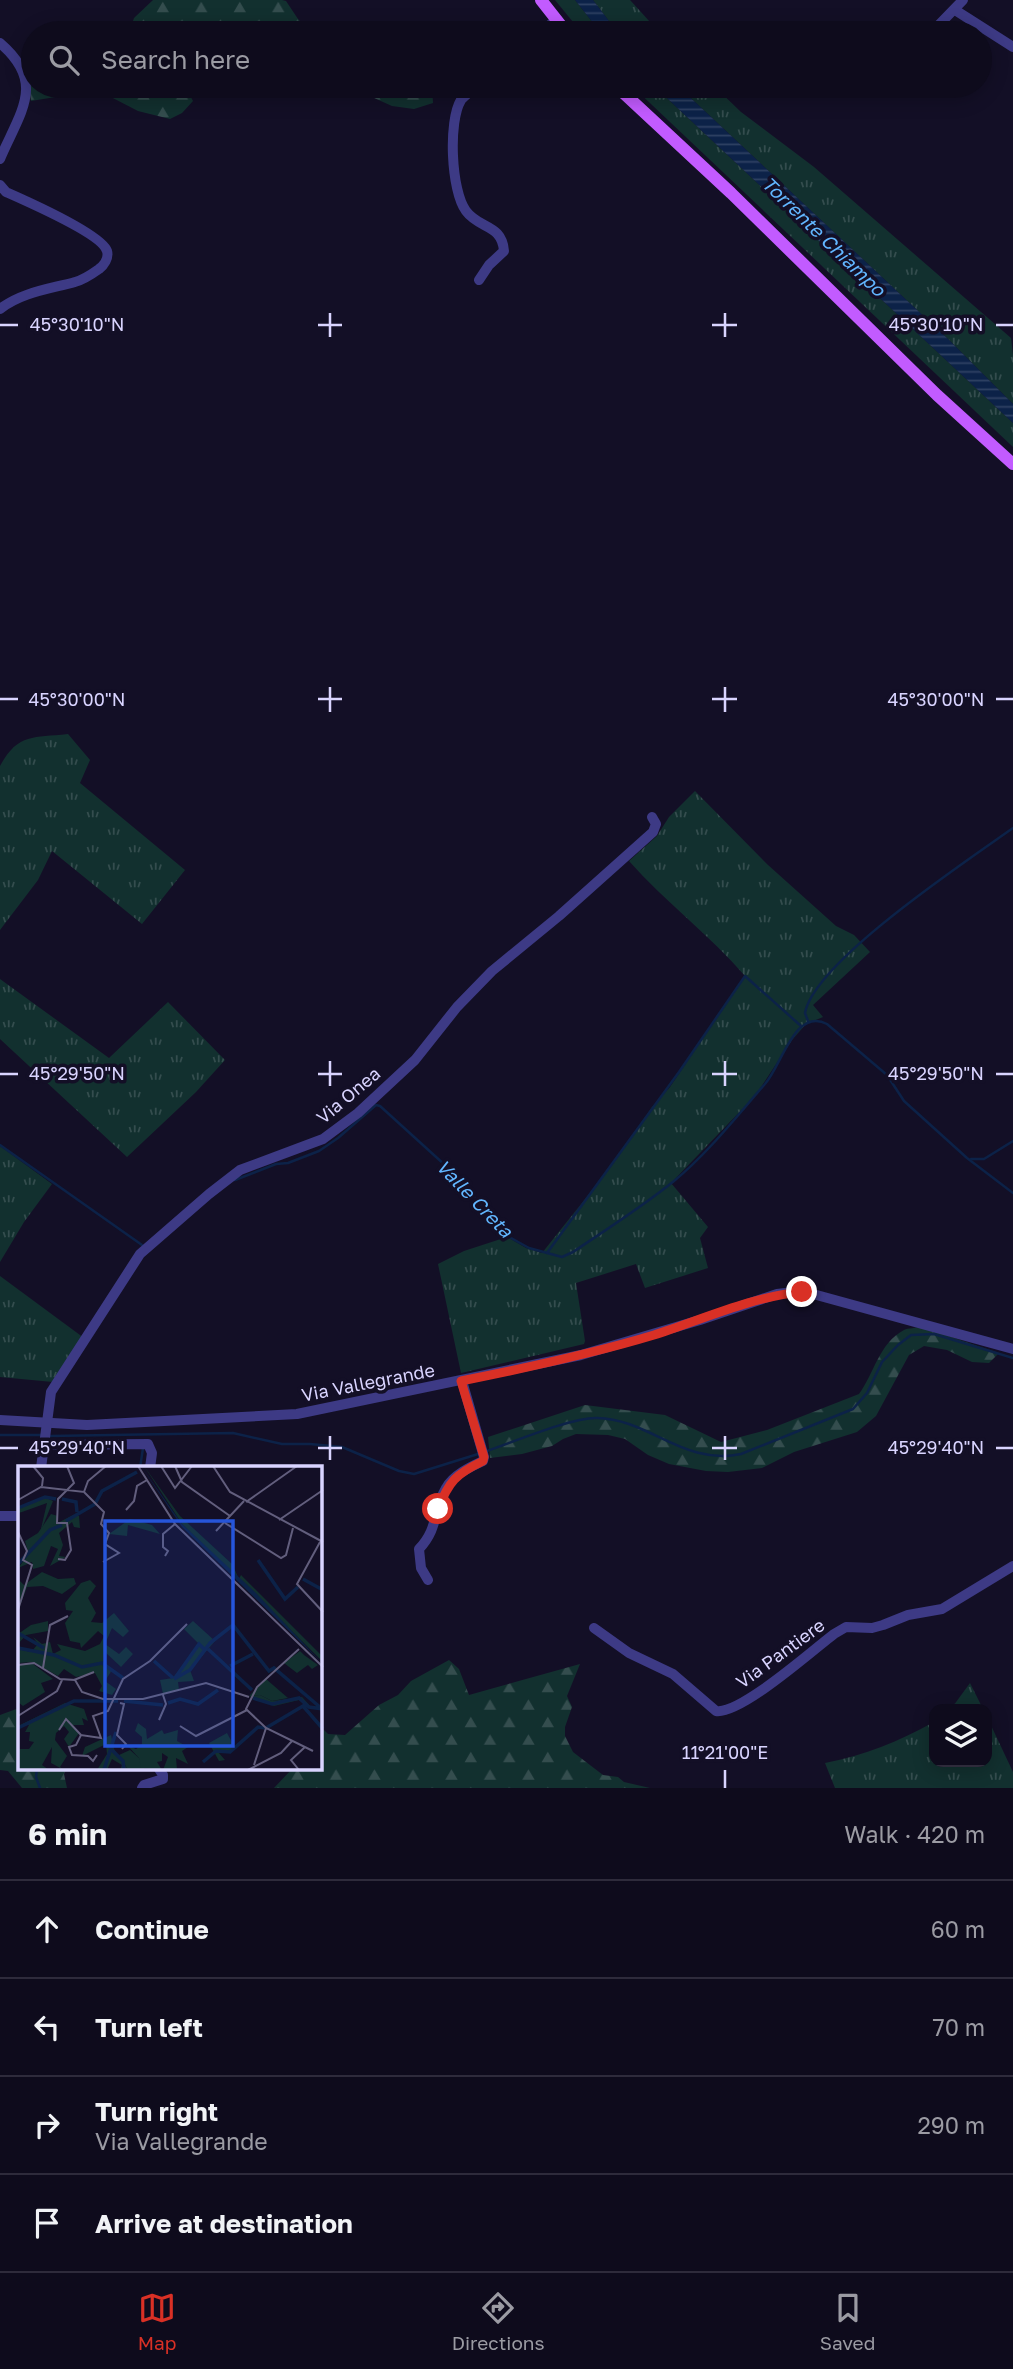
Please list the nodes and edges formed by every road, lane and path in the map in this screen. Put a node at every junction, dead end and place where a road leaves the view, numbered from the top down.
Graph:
1 (541, 0) edge
2 (964, 0) edge
3 (955, 10) junction
4 (556, 20) edge
5 (944, 21) edge
6 (972, 21) edge
7 (992, 34) edge
8 (0, 43) edge
9 (1013, 47) edge
10 (21, 64) edge
11 (25, 98) edge
12 (463, 98) edge
13 (629, 98) edge
14 (0, 159) edge
15 (0, 185) edge
16 (479, 280) dead end
17 (0, 309) edge
18 (1013, 464) edge
19 (652, 817) dead end
20 (1013, 1349) edge
21 (461, 1381) junction
22 (0, 1420) edge
23 (45, 1435) junction
24 (41, 1466) edge
25 (150, 1466) edge
26 (0, 1516) edge
27 (18, 1516) edge
28 (1013, 1566) edge
29 (428, 1580) dead end
30 (594, 1628) dead end
31 (160, 1770) edge
32 (142, 1788) edge

1 - 4 main road
2 - 3 street
3 - 5 street
3 - 6 street
7 - 9 street
8 - 10 street
11 - 14 street
12 - 16 street
13 - 18 main road
15 - 17 street
19 - 23 street, Via Onea
20 - 21 street, Via Vallegrande
21 - 23 street, Via Vallegrande
21 - 29 street
22 - 23 street
23 - 24 street
23 - 25 street
26 - 27 street
28 - 30 street, Via Pantiere
31 - 32 street

